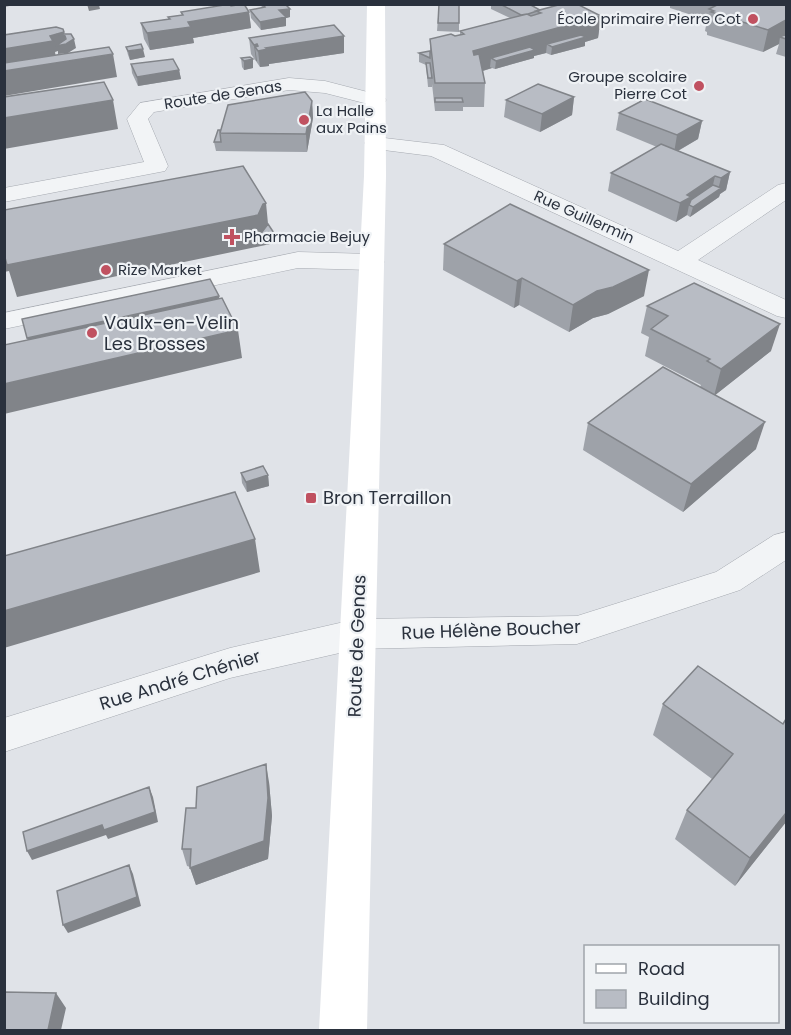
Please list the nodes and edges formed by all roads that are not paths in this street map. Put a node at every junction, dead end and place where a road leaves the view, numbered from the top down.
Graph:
1 (376, 4) edge
2 (376, 100) junction
3 (376, 143) junction
4 (786, 190) edge
5 (4, 195) edge
6 (681, 261) junction
7 (371, 262) junction
8 (786, 310) edge
9 (4, 321) edge
10 (786, 544) edge
11 (357, 634) junction
12 (4, 735) edge
13 (343, 1030) edge

1 - 2 main road, Route de Genas
2 - 3 main road, Route de Genas
2 - 5 street, Route de Genas
3 - 6 street, Rue Guillermin
3 - 7 main road, Route de Genas
4 - 6 street
6 - 8 street, Rue Guillermin
7 - 9 street
7 - 11 main road, Route de Genas
10 - 11 street, Rue Hélène Boucher
11 - 12 street, Rue André Chénier
11 - 13 main road, Route de Genas

